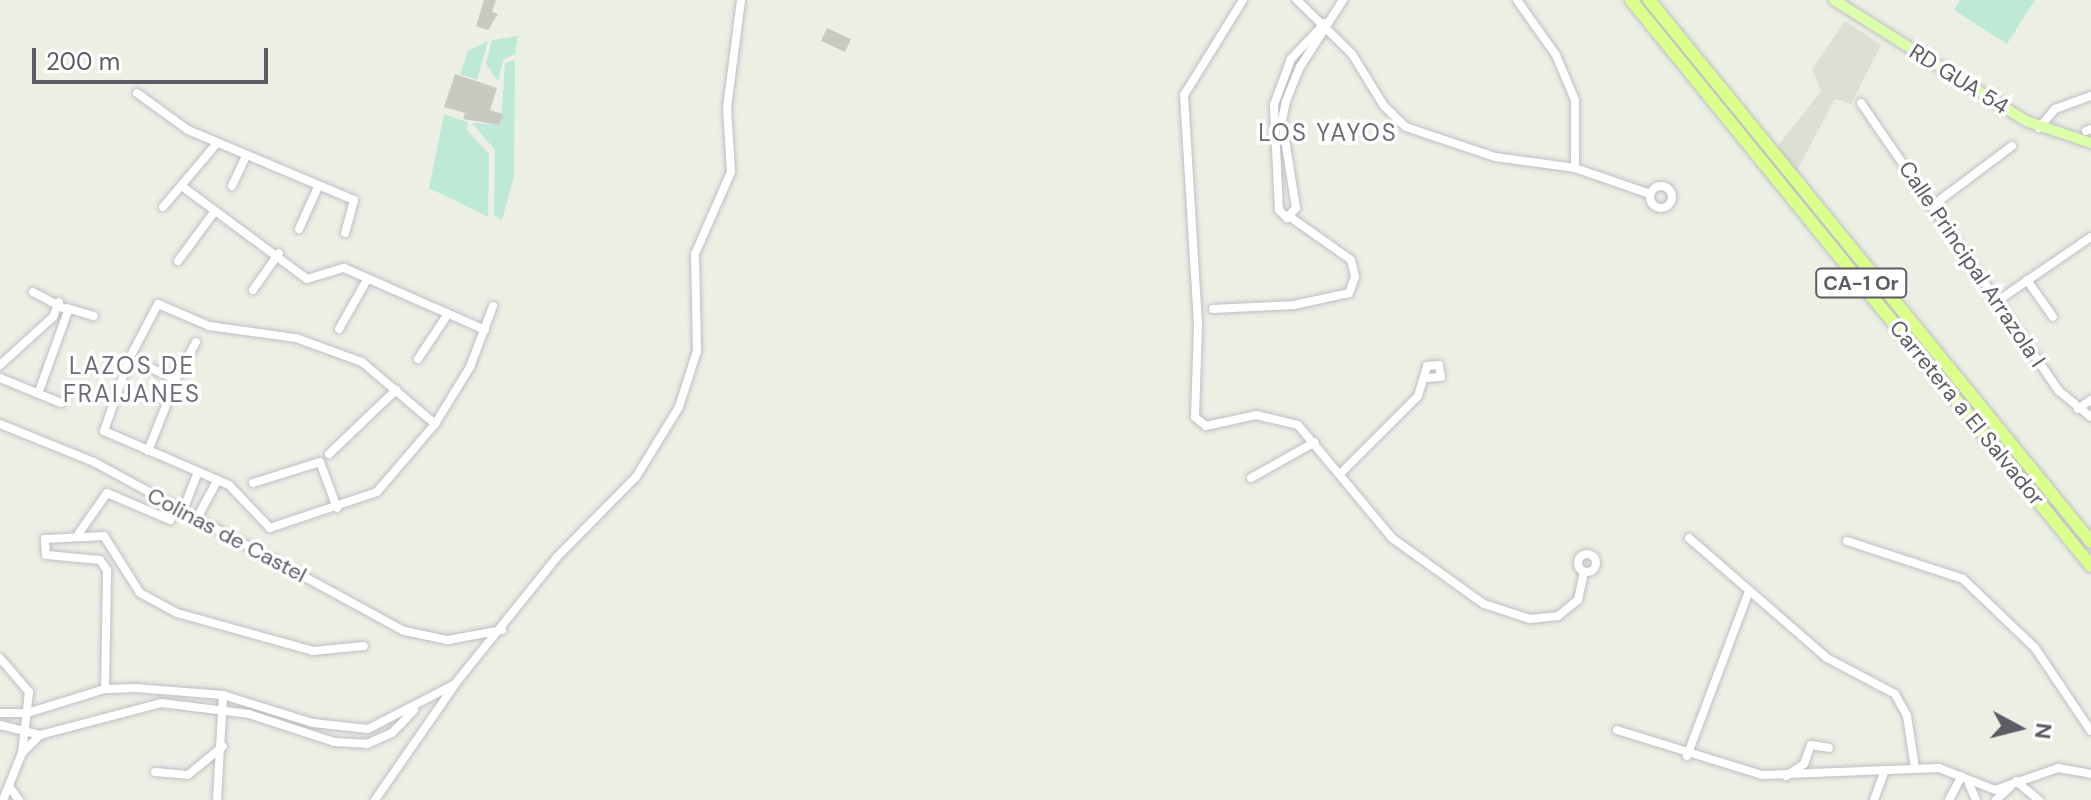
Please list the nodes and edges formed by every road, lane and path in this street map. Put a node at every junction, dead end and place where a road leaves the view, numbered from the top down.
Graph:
1 (741, 0) edge
2 (1243, 0) edge
3 (1297, 0) edge
4 (1343, 0) edge
5 (1517, 0) edge
6 (1631, 0) edge
7 (1649, 0) edge
8 (1834, 0) edge
9 (1325, 23) junction
10 (137, 93) dead end
11 (2091, 96) edge
12 (1861, 103) dead end
13 (2039, 128) junction
14 (217, 143) junction
15 (2091, 143) edge
16 (2012, 146) dead end
17 (246, 156) junction
18 (1575, 168) junction
19 (232, 186) dead end
20 (183, 187) junction
21 (318, 187) junction
22 (1650, 194) dead end
23 (1932, 206) junction
24 (163, 207) dead end
25 (215, 211) junction
26 (1290, 217) junction
27 (299, 229) dead end
28 (345, 233) dead end
29 (2091, 237) edge
30 (279, 253) junction
31 (178, 261) dead end
32 (367, 280) junction
33 (2027, 280) junction
34 (253, 290) dead end
35 (33, 292) dead end
36 (1996, 302) junction
37 (63, 305) junction
38 (493, 306) dead end
39 (1213, 309) dead end
40 (448, 314) junction
41 (94, 316) dead end
42 (2053, 317) dead end
43 (339, 329) dead end
44 (485, 330) junction
45 (196, 342) dead end
46 (129, 359) junction
47 (418, 359) dead end
48 (0, 365) edge
49 (0, 378) edge
50 (1427, 378) dead end
51 (173, 388) dead end
52 (396, 390) junction
53 (38, 394) junction
54 (2091, 400) edge
55 (61, 403) dead end
56 (2078, 409) junction
57 (2091, 417) edge
58 (0, 424) edge
59 (435, 424) junction
60 (1315, 442) junction
61 (148, 451) junction
62 (329, 454) dead end
63 (198, 472) junction
64 (1340, 474) junction
65 (1251, 478) dead end
66 (217, 481) junction
67 (253, 483) dead end
68 (337, 508) junction
69 (182, 513) junction
70 (170, 520) dead end
71 (196, 520) junction
72 (79, 533) junction
73 (1689, 538) dead end
74 (1847, 541) dead end
75 (2091, 542) edge
76 (122, 565) junction
77 (2091, 566) edge
78 (107, 570) junction
79 (1584, 572) dead end
80 (1748, 594) junction
81 (502, 629) junction
82 (364, 646) dead end
83 (0, 658) edge
84 (455, 684) junction
85 (26, 686) junction
86 (105, 689) junction
87 (210, 693) junction
88 (223, 695) junction
89 (422, 700) junction
90 (45, 708) junction
91 (209, 709) junction
92 (220, 711) junction
93 (0, 713) edge
94 (27, 713) junction
95 (220, 723) junction
96 (0, 725) edge
97 (398, 728) junction
98 (24, 729) junction
99 (368, 729) junction
100 (1617, 730) dead end
101 (2091, 731) edge
102 (40, 735) junction
103 (413, 740) junction
104 (367, 744) junction
105 (224, 745) junction
106 (1829, 748) dead end
107 (22, 753) junction
108 (1687, 756) junction
109 (2091, 765) edge
110 (1915, 768) junction
111 (2077, 770) junction
112 (155, 772) dead end
113 (1884, 773) junction
114 (2091, 774) edge
115 (1786, 776) junction
116 (1966, 779) junction
117 (2016, 781) junction
118 (11, 789) junction
119 (3, 800) edge
120 (19, 800) edge
121 (217, 800) edge
122 (375, 800) edge
123 (1874, 800) edge
124 (1949, 800) edge
125 (1976, 800) edge
126 (1996, 800) edge
127 (2039, 800) edge

1 - 81 street
2 - 60 street
3 - 9 street
4 - 9 street
5 - 18 street
6 - 77 highway, Carretera a El Salvador / CA-1 Or
7 - 75 highway, Carretera a El Salvador / CA-1 Or
8 - 13 main road, RD GUA 54
9 - 18 street
9 - 26 street
9 - 26 street
10 - 14 street
11 - 13 street
12 - 23 street, Calle Principal Arrazola I
13 - 15 main road, RD GUA 54
14 - 17 street
14 - 20 street
16 - 23 street
17 - 19 street
17 - 21 street
18 - 22 street
20 - 24 street
20 - 25 street
21 - 27 street
21 - 28 street
23 - 36 street, Calle Principal Arrazola I
25 - 30 street
25 - 31 street
26 - 39 street
29 - 33 street
30 - 32 street
30 - 34 street
32 - 40 street
32 - 43 street
33 - 36 street
33 - 42 street
35 - 37 street
36 - 56 street, Calle Principal Arrazola I
37 - 41 street
37 - 48 street
37 - 53 street
38 - 44 street
40 - 44 street
40 - 47 street
44 - 59 street
45 - 46 street
46 - 52 street
46 - 61 street
49 - 53 street
50 - 64 street
51 - 61 street
52 - 59 street
52 - 62 street
53 - 55 street
54 - 56 street
56 - 57 street, Calle Principal Arrazola I
58 - 69 street, Colinas de Castel
59 - 68 street
60 - 64 street
60 - 65 street
61 - 63 street
63 - 66 street
63 - 69 street
64 - 79 street
66 - 68 street
66 - 71 street
67 - 68 street
69 - 71 street, Colinas de Castel
70 - 72 street
71 - 81 street, Colinas de Castel
72 - 76 street
72 - 78 street
73 - 80 street
74 - 101 street
76 - 78 street
76 - 82 street
78 - 86 street
80 - 108 street
80 - 110 street
81 - 84 street
83 - 85 street
84 - 89 street
84 - 103 street
85 - 90 street
85 - 94 street
86 - 87 street
86 - 90 street
87 - 88 street
87 - 91 street
88 - 92 street
88 - 99 street
89 - 97 street
89 - 99 street
90 - 94 street
91 - 92 street
91 - 95 street
91 - 102 street
92 - 95 street
92 - 104 street
93 - 94 street
94 - 98 street
95 - 105 street
96 - 98 street
97 - 103 street
97 - 104 street
98 - 102 street
98 - 107 street
99 - 104 street
100 - 108 street
102 - 107 street
103 - 122 street
105 - 112 street
105 - 121 street
106 - 115 street
107 - 118 street
108 - 115 street
109 - 111 street
110 - 113 street
110 - 116 street
111 - 114 street
111 - 117 street
113 - 115 street
113 - 123 street
116 - 117 street
116 - 124 street
116 - 125 street
117 - 126 street
117 - 127 street
118 - 119 street
118 - 120 street

